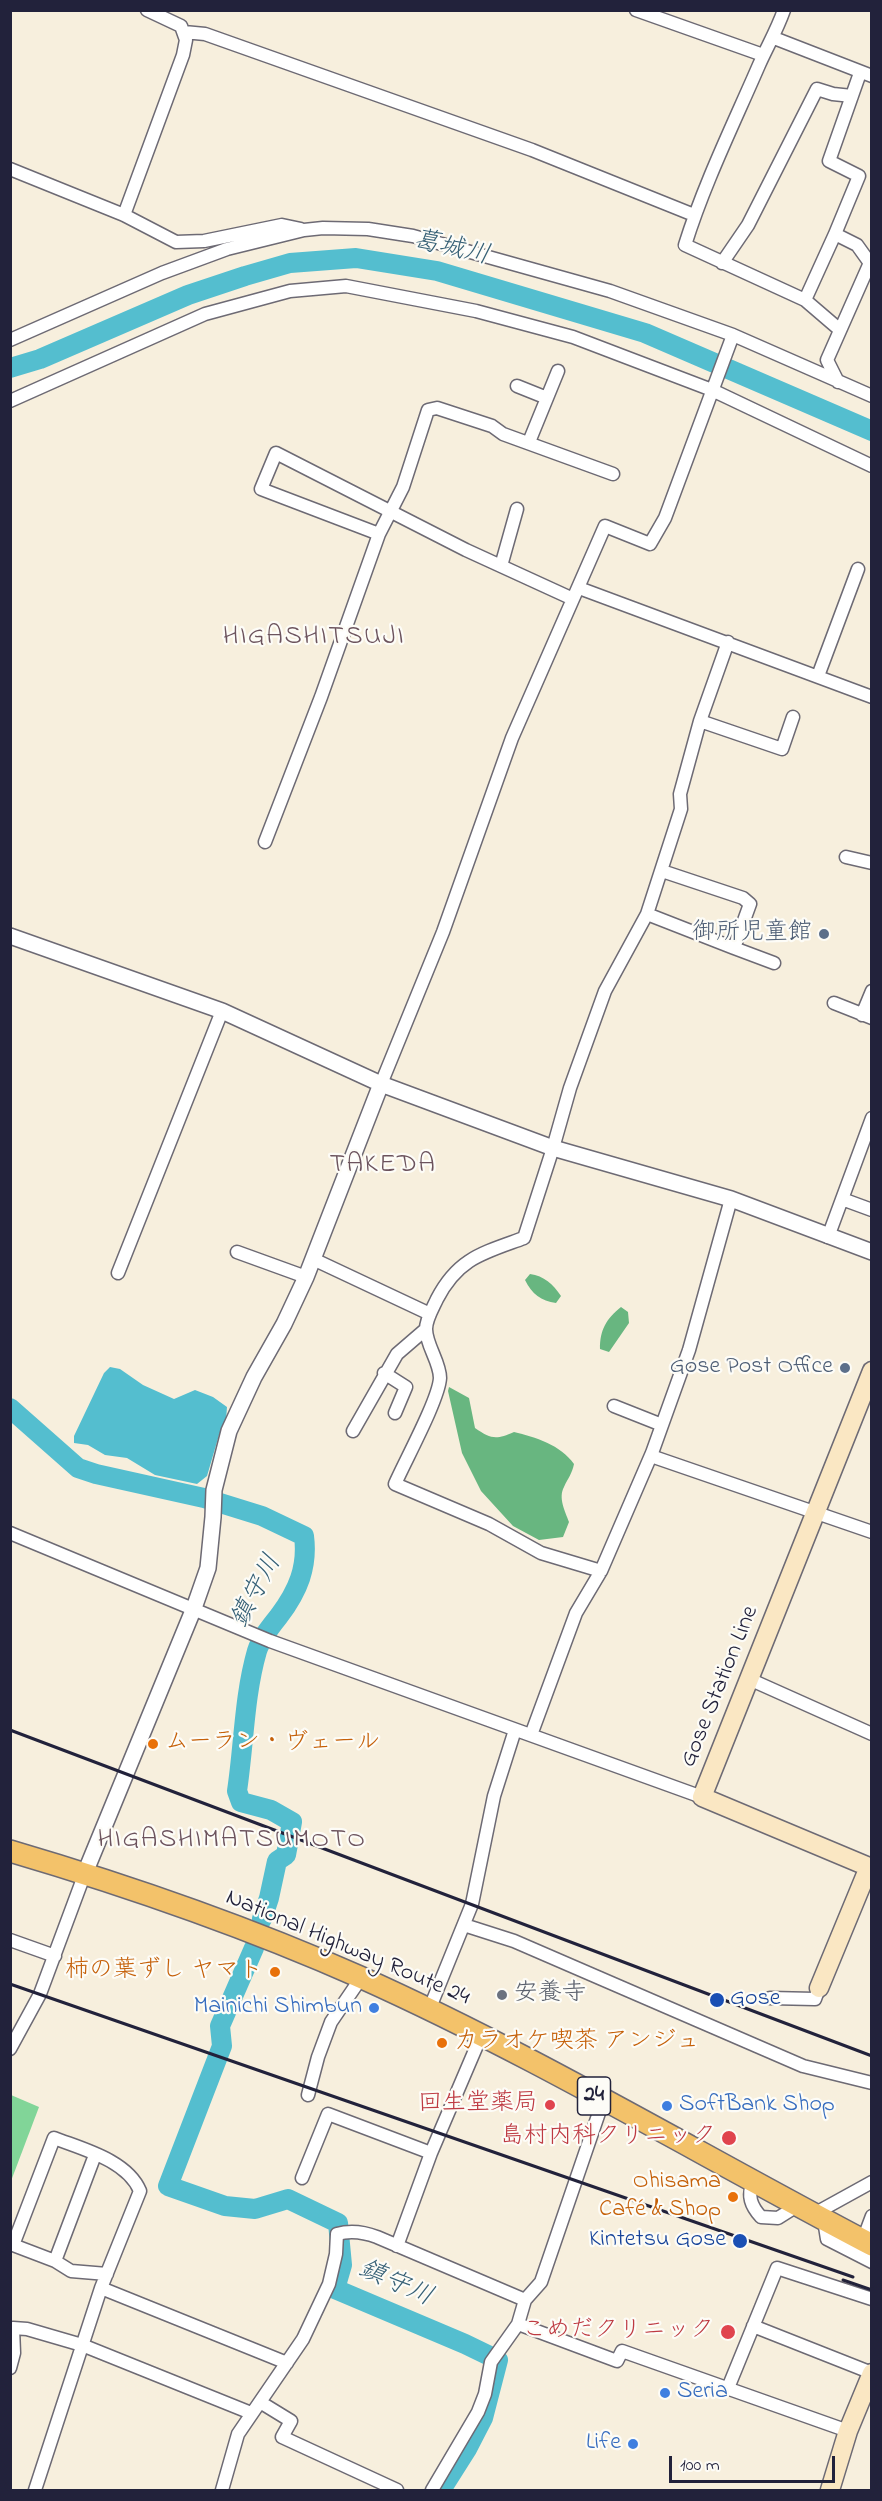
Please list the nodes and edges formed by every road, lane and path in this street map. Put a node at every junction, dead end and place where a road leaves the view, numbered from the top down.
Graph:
1 (147, 10) edge
2 (636, 10) edge
3 (784, 10) edge
4 (184, 32) junction
5 (774, 38) junction
6 (763, 55) junction
7 (866, 75) edge
8 (852, 96) junction
9 (10, 169) edge
10 (124, 215) junction
11 (694, 215) junction
12 (304, 230) junction
13 (835, 234) junction
14 (722, 263) junction
15 (870, 265) edge
16 (805, 300) junction
17 (840, 330) junction
18 (731, 338) junction
19 (10, 340) edge
20 (827, 360) junction
21 (797, 364) junction
22 (558, 370) dead end
23 (838, 382) junction
24 (517, 386) dead end
25 (713, 387) junction
26 (872, 396) edge
27 (547, 398) junction
28 (10, 401) edge
29 (529, 442) junction
30 (872, 466) edge
31 (613, 474) dead end
32 (517, 509) dead end
33 (390, 511) junction
34 (379, 534) junction
35 (501, 566) junction
36 (858, 569) dead end
37 (576, 593) junction
38 (728, 642) junction
39 (818, 676) junction
40 (872, 697) edge
41 (794, 717) dead end
42 (700, 721) junction
43 (266, 842) dead end
44 (846, 857) dead end
45 (872, 863) edge
46 (662, 871) junction
47 (647, 914) junction
48 (10, 936) edge
49 (734, 948) junction
50 (774, 963) dead end
51 (872, 991) edge
52 (834, 1003) dead end
53 (222, 1011) junction
54 (867, 1016) edge
55 (381, 1084) junction
56 (872, 1118) edge
57 (553, 1148) junction
58 (731, 1198) junction
59 (842, 1199) junction
60 (872, 1209) edge
61 (828, 1237) junction
62 (237, 1252) dead end
63 (872, 1252) edge
64 (313, 1259) junction
65 (118, 1273) dead end
66 (306, 1277) junction
67 (430, 1314) junction
68 (426, 1329) junction
69 (872, 1371) edge
70 (384, 1373) junction
71 (614, 1406) dead end
72 (395, 1413) dead end
73 (662, 1425) junction
74 (353, 1431) dead end
75 (651, 1456) junction
76 (817, 1512) junction
77 (872, 1532) edge
78 (10, 1533) edge
79 (601, 1571) junction
80 (194, 1608) junction
81 (749, 1679) junction
82 (515, 1730) junction
83 (872, 1734) edge
84 (531, 1735) junction
85 (702, 1797) junction
86 (10, 1851) edge
87 (871, 1865) edge
88 (85, 1873) junction
89 (464, 1925) junction
90 (10, 1940) edge
91 (55, 1956) junction
92 (361, 1978) junction
93 (819, 1988) joint
94 (770, 1998) dead end
95 (429, 2010) junction
96 (16, 2031) edge
97 (482, 2036) junction
98 (10, 2049) edge
99 (872, 2083) edge
100 (308, 2096) dead end
101 (603, 2101) junction
102 (431, 2153) junction
103 (95, 2155) junction
104 (302, 2178) dead end
105 (872, 2182) edge
106 (812, 2213) junction
107 (872, 2216) edge
108 (867, 2243) edge
109 (397, 2246) junction
110 (55, 2261) junction
111 (872, 2262) edge
112 (107, 2274) junction
113 (101, 2288) junction
114 (872, 2299) edge
115 (525, 2300) junction
116 (518, 2324) junction
117 (753, 2326) junction
118 (82, 2345) junction
119 (286, 2363) junction
120 (10, 2367) edge
121 (872, 2373) edge
122 (728, 2388) junction
123 (260, 2402) junction
124 (251, 2413) junction
125 (848, 2431) junction
126 (35, 2490) edge
127 (222, 2490) edge
128 (398, 2490) edge
129 (432, 2490) edge
130 (830, 2490) edge

1 - 4 street
2 - 6 street
3 - 5 street
4 - 10 street
4 - 11 street
5 - 6 street
5 - 7 street
6 - 11 street
7 - 8 street
8 - 13 street
8 - 14 street
9 - 10 street
10 - 12 street
11 - 14 street
12 - 18 street
12 - 19 street
13 - 15 street
13 - 16 street
14 - 16 street
15 - 17 street
16 - 17 street
17 - 20 street
18 - 21 street
18 - 25 street
20 - 21 street
20 - 23 street
21 - 23 street
22 - 27 street
23 - 26 street
24 - 27 street
25 - 28 street
25 - 30 street
25 - 37 street
27 - 29 street
29 - 31 street
29 - 33 street
32 - 35 street
33 - 34 street
33 - 34 street
33 - 35 street
34 - 43 street
35 - 37 street
36 - 39 street
37 - 38 street
37 - 55 street
38 - 39 street
38 - 42 street
39 - 40 street
41 - 42 street
42 - 46 street
44 - 45 street
46 - 47 street
46 - 49 street
47 - 49 street
47 - 57 street
48 - 53 street
49 - 50 street
51 - 54 street
52 - 54 street
53 - 55 street
53 - 65 street
55 - 57 street
55 - 64 street
56 - 59 street
57 - 58 street
57 - 67 street
58 - 61 street
58 - 73 street
59 - 60 street
59 - 61 street
61 - 63 street
62 - 66 street
64 - 66 street
64 - 67 street
66 - 80 street
67 - 68 street
68 - 70 street
68 - 79 street
69 - 76 main road, Gose Station Line
70 - 72 street
70 - 74 street
71 - 73 street
73 - 75 street
75 - 76 street
75 - 79 street
76 - 77 street
76 - 81 main road, Gose Station Line
78 - 80 street
79 - 84 street
80 - 82 street
80 - 88 street
81 - 83 street
81 - 85 main road, Gose Station Line
82 - 84 street
82 - 89 street
84 - 85 street
85 - 87 main road, Gose Station Line
86 - 88 highway, National Highway Route 24 / 24
87 - 93 main road, Gose Station Line
88 - 91 street
88 - 92 highway, National Highway Route 24 / 24
89 - 95 street
89 - 99 street
90 - 91 street
91 - 96 street
92 - 95 highway, National Highway Route 24 / 24
92 - 100 street
93 - 94 street
95 - 97 highway, National Highway Route 24 / 24
96 - 98 street
97 - 101 highway, National Highway Route 24 / 24
97 - 102 street
101 - 106 highway, National Highway Route 24 / 24
101 - 115 street
102 - 104 street
102 - 109 street
103 - 110 street
103 - 110 street
103 - 112 street
105 - 106 street
106 - 108 highway, National Highway Route 24 / 24
106 - 111 street
107 - 108 street
109 - 115 street
109 - 119 street
110 - 112 street
112 - 113 street
113 - 118 street
113 - 119 street
114 - 117 street
115 - 116 street
116 - 122 street
116 - 129 street
117 - 121 street
117 - 122 street
118 - 120 street
118 - 124 street
118 - 126 street
119 - 123 street
121 - 125 main road
122 - 125 street
123 - 124 street
123 - 128 street
124 - 127 street
125 - 130 main road

